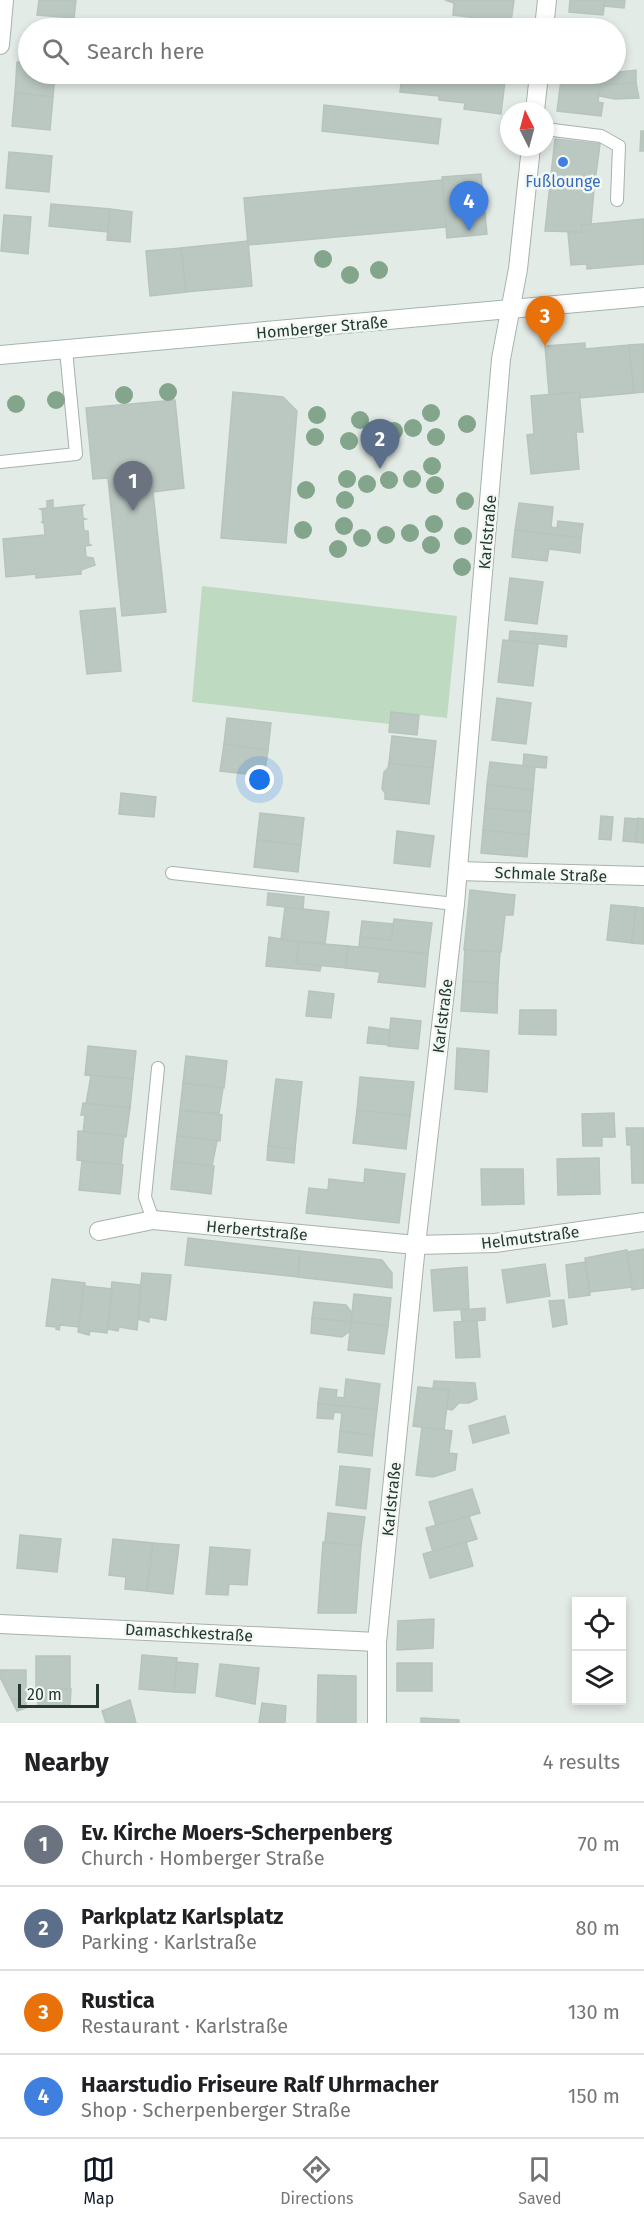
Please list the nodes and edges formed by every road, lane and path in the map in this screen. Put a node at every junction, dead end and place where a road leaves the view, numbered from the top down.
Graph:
1 (4, 0) edge
2 (547, 0) edge
3 (544, 18) edge
4 (0, 45) edge
5 (538, 84) edge
6 (536, 102) edge
7 (554, 130) edge
8 (530, 156) edge
9 (616, 200) dead end
10 (644, 297) edge
11 (511, 309) junction
12 (66, 350) junction
13 (0, 355) edge
14 (0, 462) edge
15 (458, 871) junction
16 (172, 873) dead end
17 (644, 876) edge
18 (456, 904) junction
19 (158, 1068) dead end
20 (153, 1220) junction
21 (644, 1222) edge
22 (99, 1232) dead end
23 (416, 1245) junction
24 (0, 1624) edge
25 (377, 1642) junction
26 (377, 1723) edge

1 - 4 street
2 - 3 street
5 - 6 street
7 - 9 lane
8 - 11 street, Karlstraße
10 - 11 street, Homberger Straße
11 - 12 street, Homberger Straße
11 - 15 street, Karlstraße
12 - 13 street, Homberger Straße
12 - 14 lane
15 - 17 street, Schmale Straße
15 - 18 street, Karlstraße
16 - 18 lane
18 - 23 street, Karlstraße
19 - 20 lane
20 - 22 street, Herbertstraße
20 - 23 street, Herbertstraße
21 - 23 street, Helmutstraße
23 - 25 street, Karlstraße
24 - 25 street, Damaschkestraße
25 - 26 street, Karlstraße

